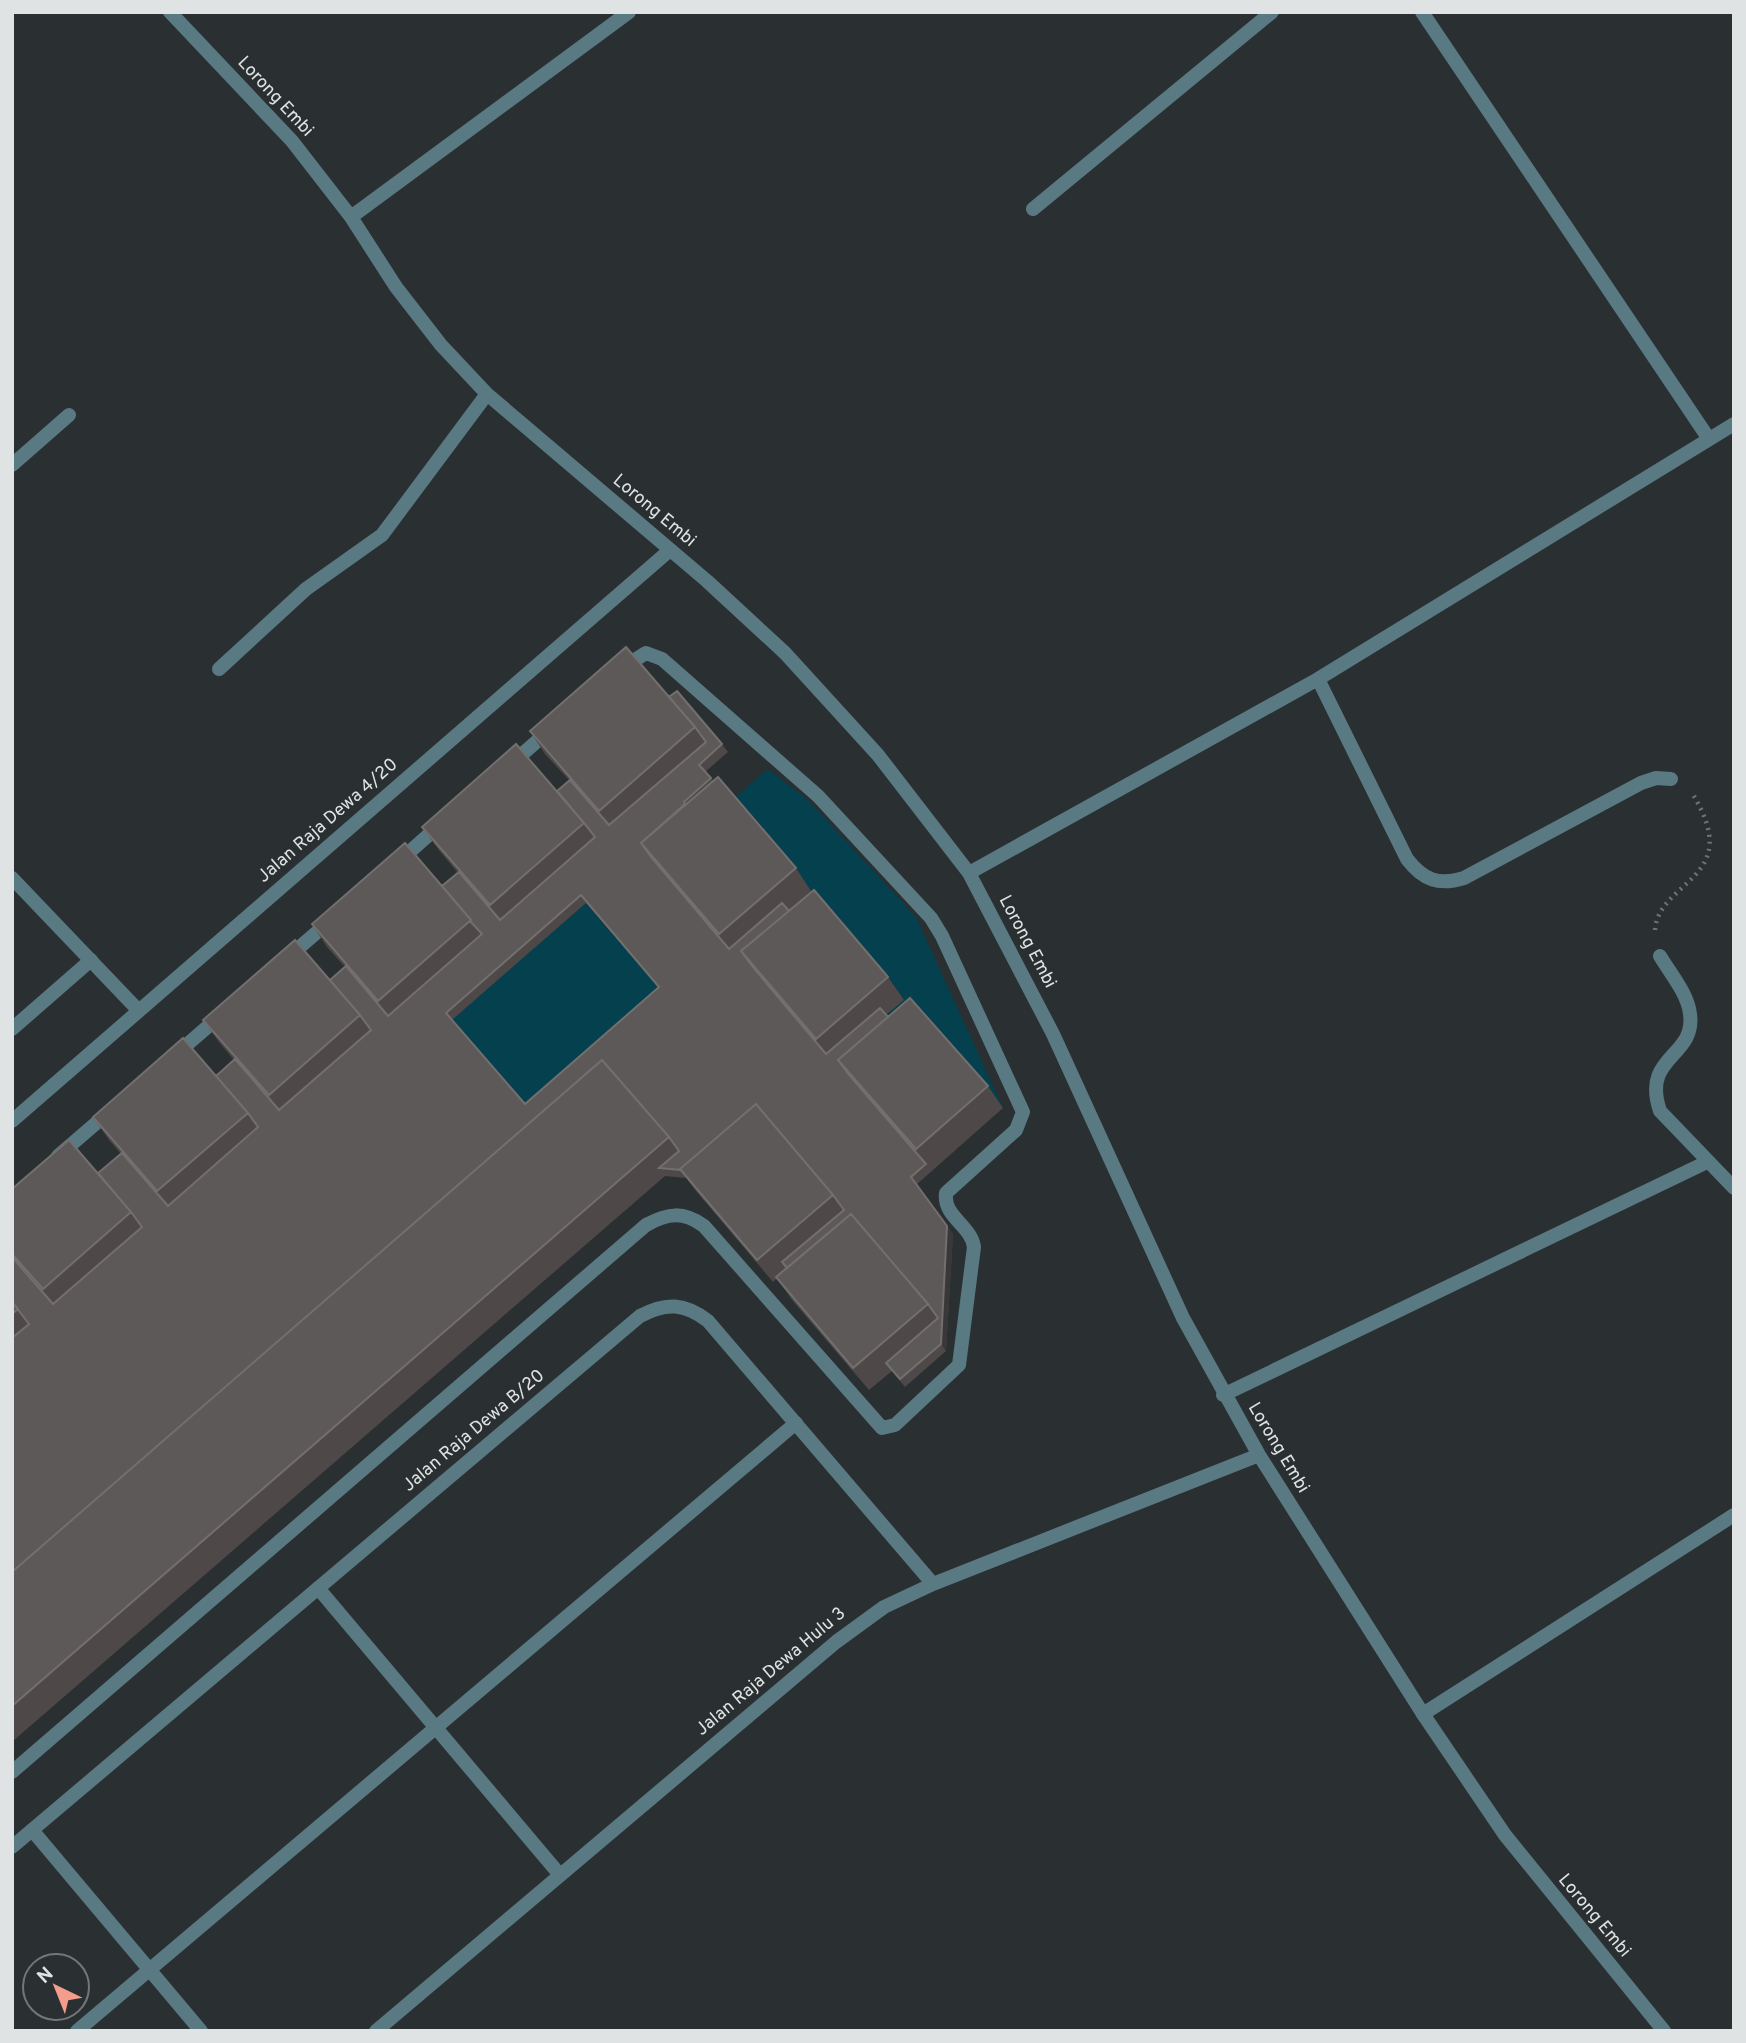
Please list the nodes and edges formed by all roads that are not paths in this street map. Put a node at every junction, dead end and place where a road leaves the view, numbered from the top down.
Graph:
1 (629, 12) edge
2 (1272, 12) edge
3 (1422, 12) edge
4 (174, 14) edge
5 (1033, 209) dead end
6 (351, 217) junction
7 (487, 394) junction
8 (69, 415) dead end
9 (1734, 424) edge
10 (1709, 439) junction
11 (12, 465) edge
12 (670, 550) junction
13 (219, 669) dead end
14 (608, 679) edge
15 (1318, 679) junction
16 (567, 716) edge
17 (504, 770) edge
18 (1671, 779) road end
19 (452, 815) edge
20 (389, 870) edge
21 (969, 873) junction
22 (12, 878) edge
23 (347, 906) edge
24 (1660, 956) road end
25 (91, 960) junction
26 (274, 969) edge
27 (232, 1006) edge
28 (139, 1011) junction
29 (12, 1029) edge
30 (159, 1069) edge
31 (117, 1105) edge
32 (12, 1121) edge
33 (1707, 1162) junction
34 (44, 1169) edge
35 (1734, 1188) edge
36 (1223, 1395) junction
37 (796, 1423) junction
38 (1259, 1455) junction
39 (1734, 1516) edge
40 (933, 1584) junction
41 (318, 1588) junction
42 (1423, 1714) junction
43 (436, 1728) junction
44 (12, 1772) edge
45 (32, 1830) junction
46 (12, 1847) edge
47 (560, 1875) junction
48 (149, 1969) junction
49 (77, 2031) edge
50 (201, 2031) edge
51 (376, 2031) edge
52 (1664, 2031) edge

1 - 6 street
2 - 5 street
3 - 10 street
4 - 6 street, Lorong Embi
6 - 7 street, Lorong Embi
7 - 12 street, Lorong Embi
7 - 13 street
8 - 11 street
9 - 10 street
10 - 15 street
12 - 21 street, Lorong Embi
12 - 28 street, Jalan Raja Dewa 4/20
14 - 44 street
15 - 18 street
15 - 21 street
16 - 17 street
19 - 20 street
21 - 36 street, Lorong Embi
22 - 25 street
23 - 26 street
24 - 33 street
25 - 28 street
25 - 29 street
27 - 30 street
28 - 32 street, Jalan Raja Dewa 4/20
31 - 34 street
33 - 35 street
33 - 36 street
36 - 38 street, Lorong Embi
37 - 40 street, Jalan Raja Dewa B/20
37 - 41 street, Jalan Raja Dewa B/20
37 - 43 street
38 - 40 street, Jalan Raja Dewa Hulu 3
38 - 42 street, Lorong Embi
39 - 42 street
40 - 47 street, Jalan Raja Dewa Hulu 3
41 - 43 street
41 - 45 street, Jalan Raja Dewa B/20
42 - 52 street, Lorong Embi
43 - 47 street
43 - 48 street
45 - 46 street, Jalan Raja Dewa B/20
45 - 48 street
47 - 51 street, Jalan Raja Dewa Hulu 3
48 - 49 street
48 - 50 street

